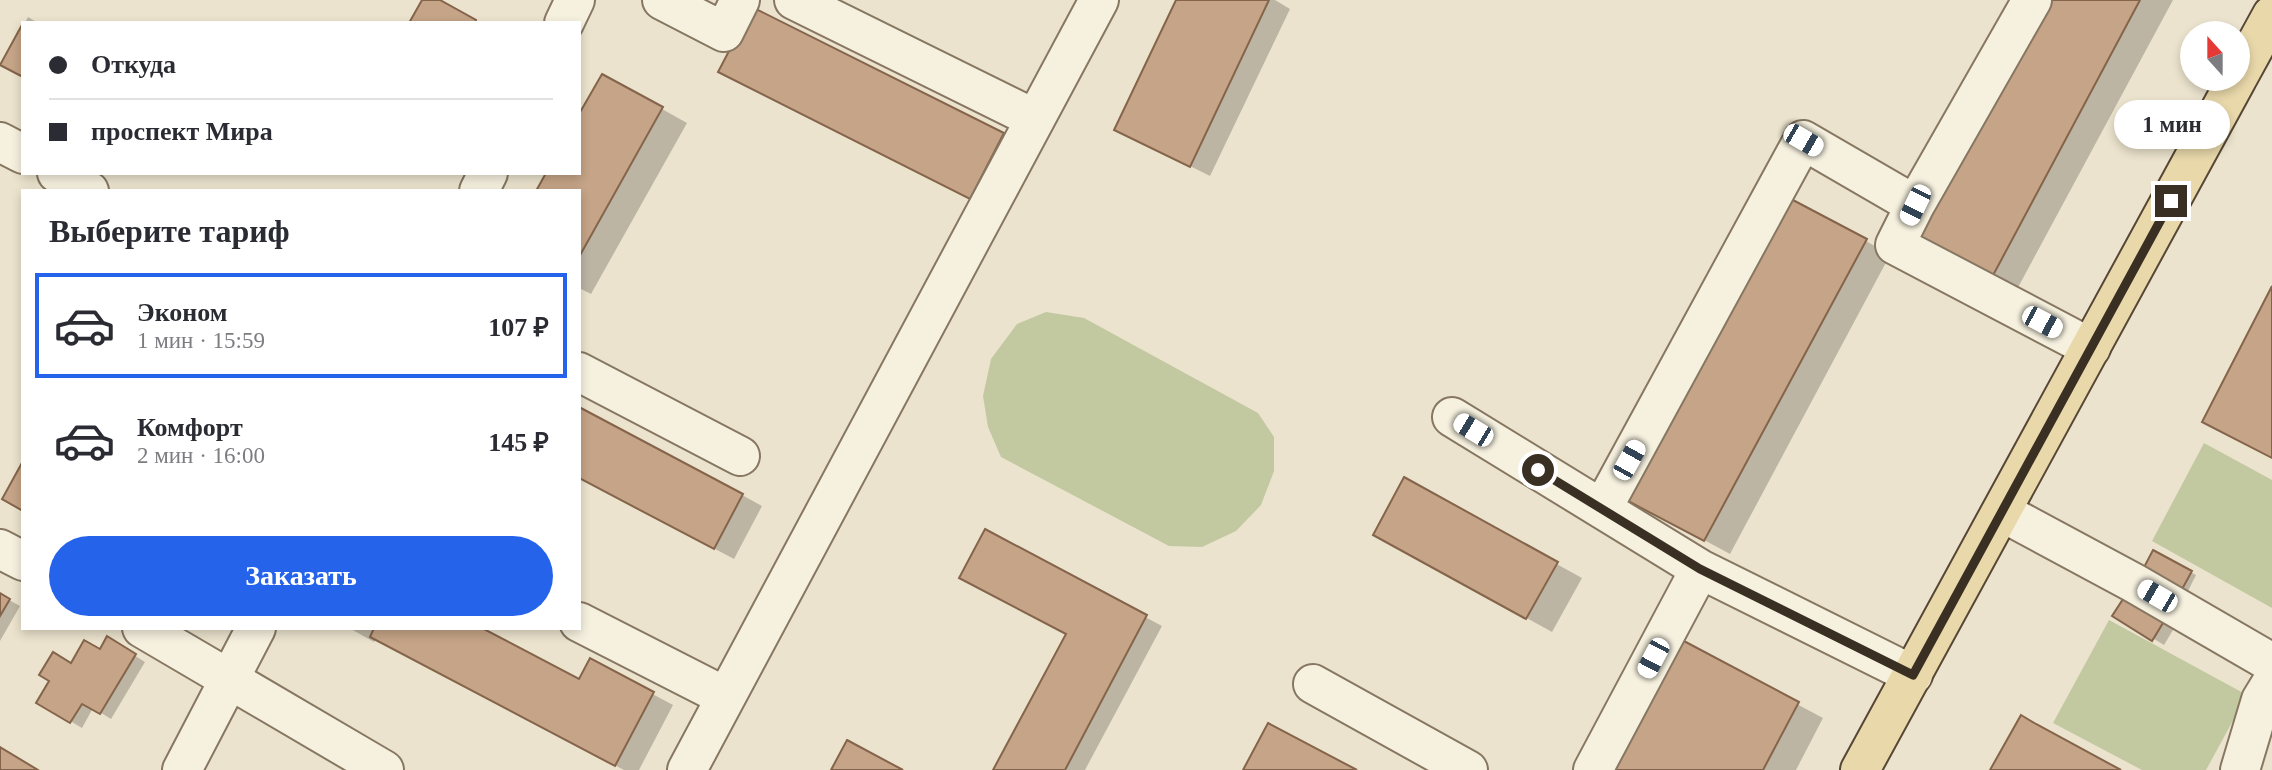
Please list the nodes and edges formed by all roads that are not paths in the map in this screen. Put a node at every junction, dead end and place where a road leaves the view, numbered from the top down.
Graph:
1 (575, 0) edge
2 (662, 0) edge
3 (740, 0) edge
4 (794, 0) edge
5 (1099, 0) edge
6 (2032, 0) edge
7 (2264, 15) edge
8 (565, 21) edge
9 (2250, 49) edge
10 (2231, 91) edge
11 (1035, 120) junction
12 (0, 142) edge
13 (21, 153) edge
14 (61, 175) edge
15 (85, 189) edge
16 (1915, 205) junction
17 (2091, 348) junction
18 (581, 373) edge
19 (1452, 417) dead end
20 (740, 456) dead end
21 (1602, 509) junction
22 (2002, 512) junction
23 (0, 549) edge
24 (21, 560) edge
25 (1700, 569) junction
26 (581, 623) edge
27 (145, 630) edge
28 (255, 630) edge
29 (2272, 663) edge
30 (1913, 675) junction
31 (229, 681) junction
32 (2272, 682) edge
33 (1313, 684) dead end
34 (726, 697) junction
35 (182, 770) edge
36 (384, 770) edge
37 (687, 770) edge
38 (1468, 770) edge
39 (1593, 770) edge
40 (1860, 770) edge
41 (2240, 770) edge

1 - 8 street
2 - 3 street
4 - 11 street
5 - 11 street
6 - 16 street
7 - 9 main road
10 - 17 main road
11 - 34 street
12 - 13 street
14 - 15 street
16 - 17 street
16 - 21 street
17 - 22 main road
18 - 20 street
19 - 21 street
21 - 25 street
22 - 29 street
22 - 30 main road
23 - 24 street
25 - 30 street
25 - 39 street
26 - 34 street
27 - 31 street
28 - 31 street
30 - 40 main road
31 - 35 street
31 - 36 street
32 - 41 street
33 - 38 street
34 - 37 street

